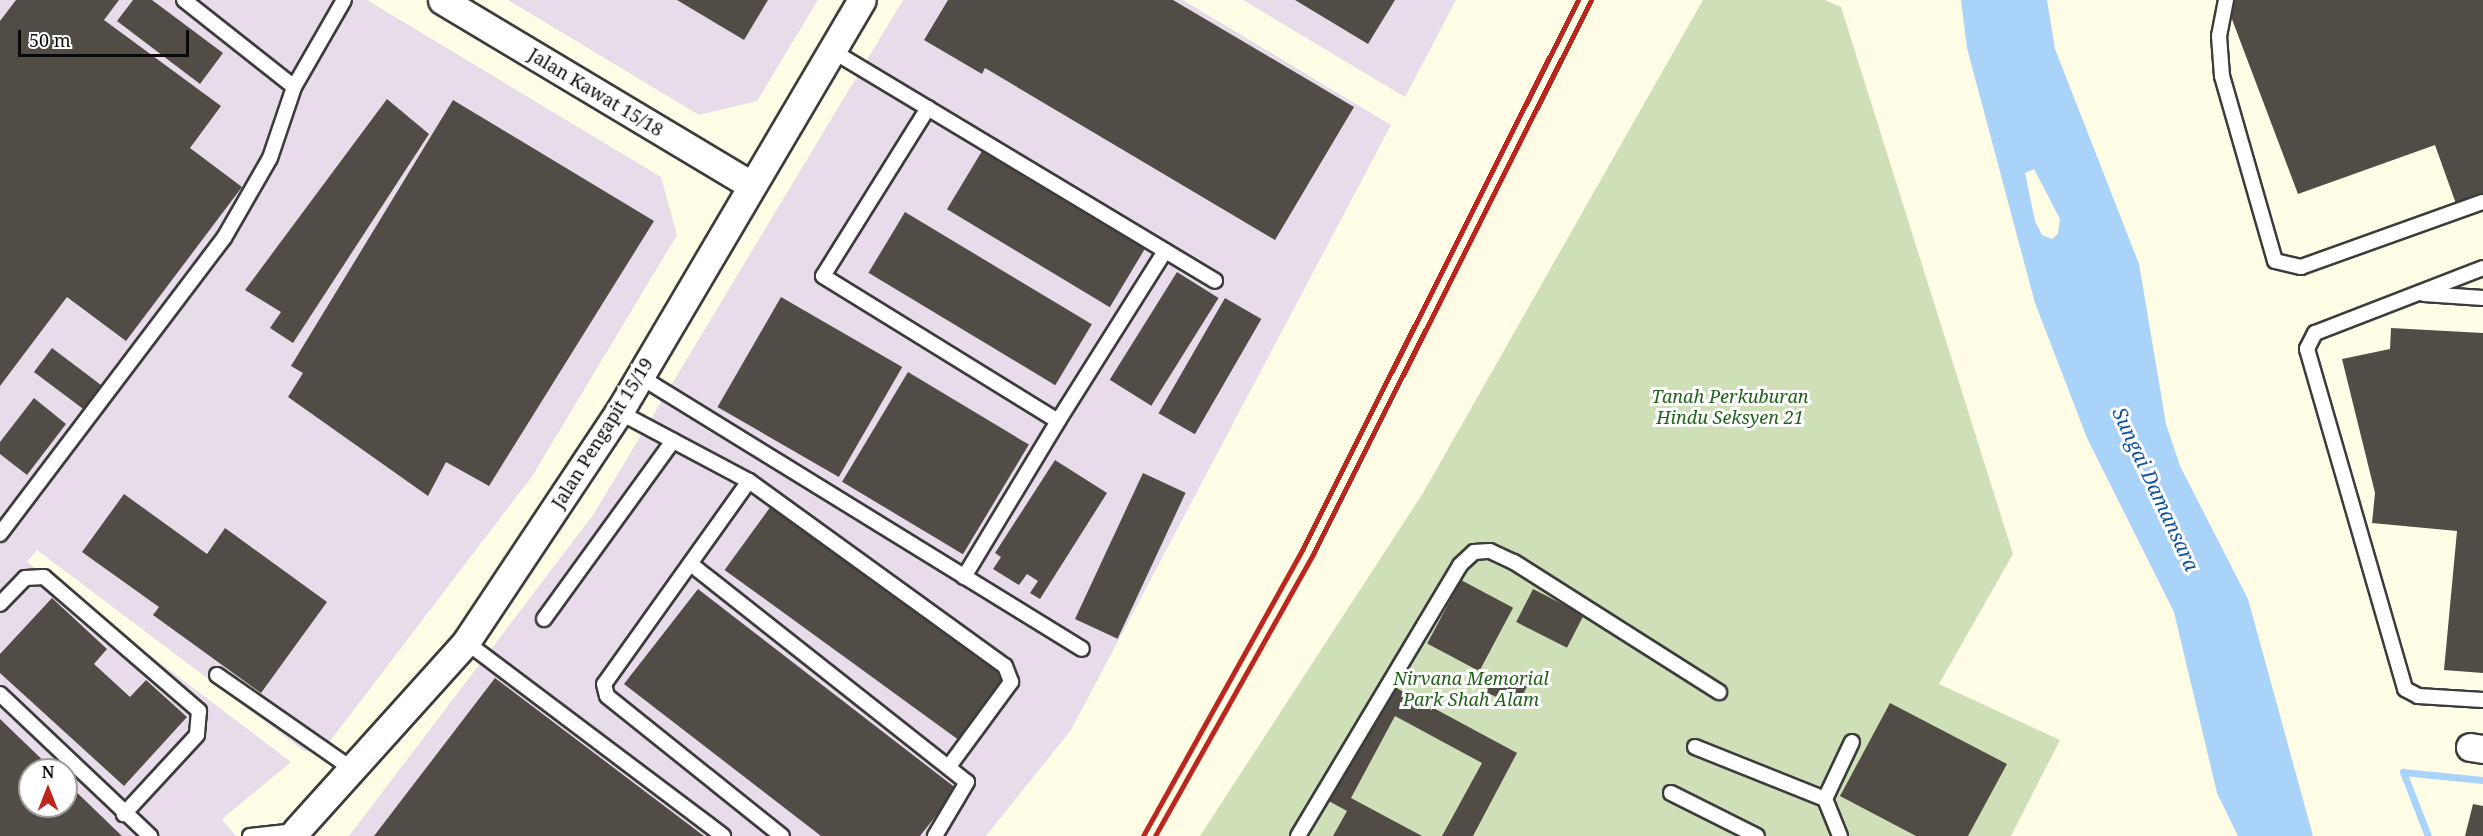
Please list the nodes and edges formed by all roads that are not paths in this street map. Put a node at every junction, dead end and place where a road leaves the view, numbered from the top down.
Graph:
1 (184, 0) edge
2 (344, 0) edge
3 (442, 0) edge
4 (862, 0) edge
5 (2226, 0) edge
6 (831, 50) junction
7 (294, 87) junction
8 (928, 108) junction
9 (750, 184) junction
10 (2483, 202) edge
11 (1165, 251) junction
12 (2483, 268) edge
13 (1215, 281) dead end
14 (2419, 293) junction
15 (2483, 298) edge
16 (639, 376) junction
17 (619, 412) junction
18 (1058, 421) junction
19 (673, 441) junction
20 (749, 481) junction
21 (0, 534) edge
22 (692, 565) junction
23 (964, 577) junction
24 (0, 604) edge
25 (544, 619) dead end
26 (466, 642) junction
27 (1082, 649) dead end
28 (217, 675) dead end
29 (1719, 692) dead end
30 (0, 694) edge
31 (2483, 700) edge
32 (1851, 742) dead end
33 (1695, 747) dead end
34 (950, 765) junction
35 (355, 771) junction
36 (1671, 793) dead end
37 (1825, 799) junction
38 (124, 814) junction
39 (294, 833) edge
40 (150, 836) edge
41 (250, 836) edge
42 (723, 836) edge
43 (782, 836) edge
44 (935, 836) edge
45 (1298, 836) edge
46 (1757, 836) edge
47 (1839, 836) edge

1 - 7 lane
2 - 7 lane
3 - 9 street, Jalan Kawat 15/18
4 - 6 street, Jalan Pengapit 15/19
5 - 10 lane
6 - 8 lane
6 - 9 street, Jalan Pengapit 15/19
7 - 21 lane
8 - 11 lane
8 - 18 lane
9 - 16 street, Jalan Pengapit 15/19
11 - 13 lane
11 - 18 lane
12 - 14 lane
14 - 15 lane
14 - 31 lane
16 - 17 street, Jalan Pengapit 15/19
16 - 23 lane
17 - 19 lane
17 - 26 street, Jalan Pengapit 15/19
18 - 23 lane
19 - 20 lane
19 - 25 lane
20 - 22 lane
20 - 34 lane
22 - 34 lane
22 - 43 lane
23 - 27 lane
24 - 38 lane
26 - 35 street, Jalan Pengapit 15/19
26 - 42 lane
28 - 35 lane
29 - 45 lane
30 - 38 lane
32 - 37 lane
33 - 37 lane
34 - 44 lane
35 - 39 street, Jalan Pengapit 15/19
36 - 46 lane
37 - 47 lane
38 - 40 lane
39 - 41 lane

